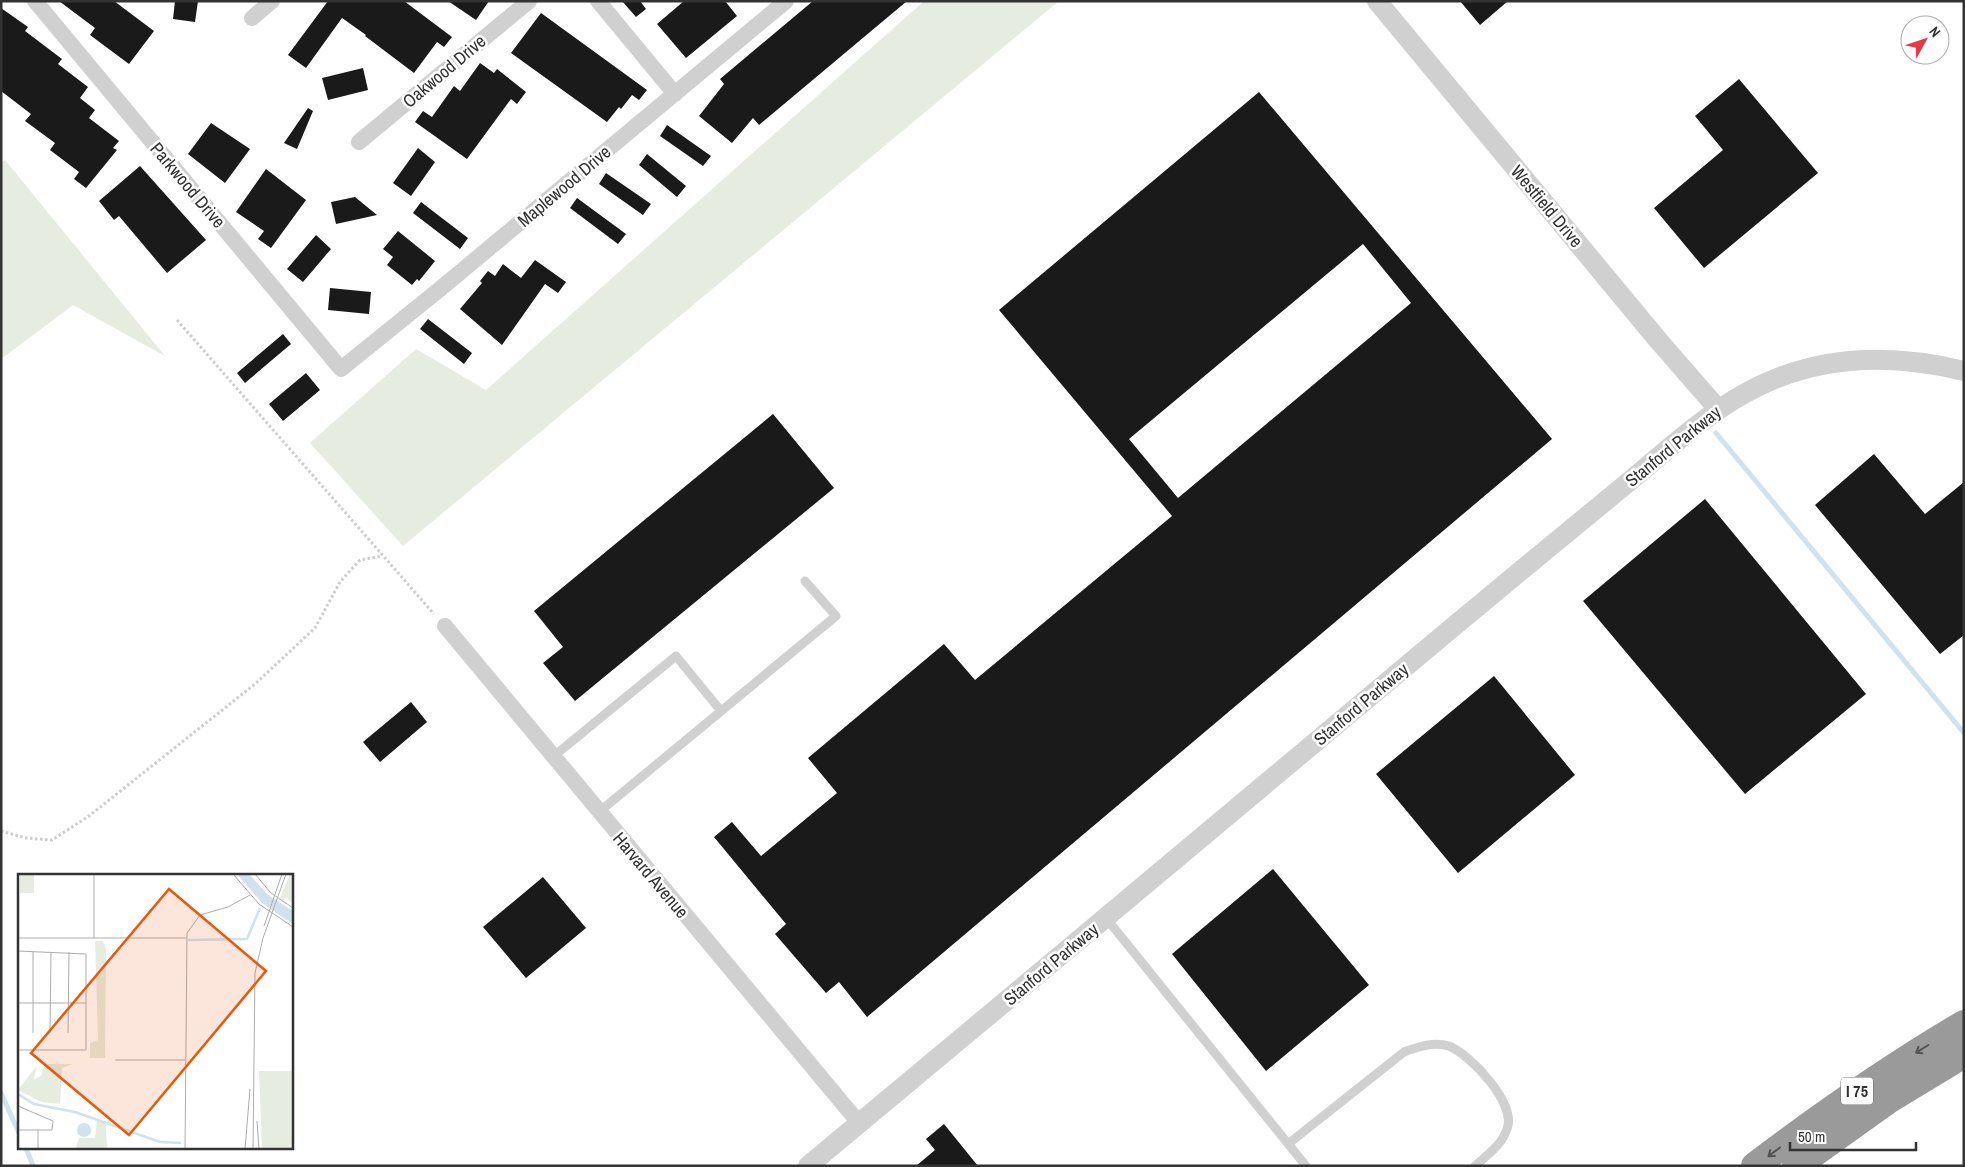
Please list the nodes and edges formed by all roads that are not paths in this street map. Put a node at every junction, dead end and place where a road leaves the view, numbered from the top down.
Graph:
1 (35, 1) edge
2 (272, 1) edge
3 (529, 1) edge
4 (598, 1) edge
5 (786, 1) edge
6 (1377, 1) edge
7 (252, 18) dead end
8 (675, 94) junction
9 (359, 142) dead end
10 (341, 369) joint
11 (1964, 372) edge
12 (1718, 409) junction
13 (805, 581) dead end
14 (445, 626) road end
15 (721, 711) junction
16 (554, 756) junction
17 (598, 812) junction
18 (1106, 918) junction
19 (1964, 1024) edge
20 (1964, 1054) edge
21 (859, 1123) junction
22 (1288, 1144) junction
23 (815, 1164) edge
24 (1306, 1166) edge
25 (1475, 1166) edge
26 (1755, 1166) edge
27 (1796, 1166) edge

1 - 10 street, Parkwood Drive
2 - 7 street
3 - 9 street, Oakwood Drive
4 - 8 street
5 - 8 street, Maplewood Drive
6 - 12 street, Westfield Drive
8 - 10 street, Maplewood Drive
11 - 12 street, Stanford Parkway
12 - 18 street, Stanford Parkway
13 - 15 lane
14 - 16 street, Harvard Avenue
15 - 16 lane
15 - 17 lane
16 - 17 street, Harvard Avenue
17 - 21 street, Harvard Avenue
18 - 21 street, Stanford Parkway
18 - 22 lane
19 -> 26 highway, I 75
20 - 27 highway, I 75
21 - 23 street, Stanford Parkway
22 - 24 lane
22 - 25 lane

